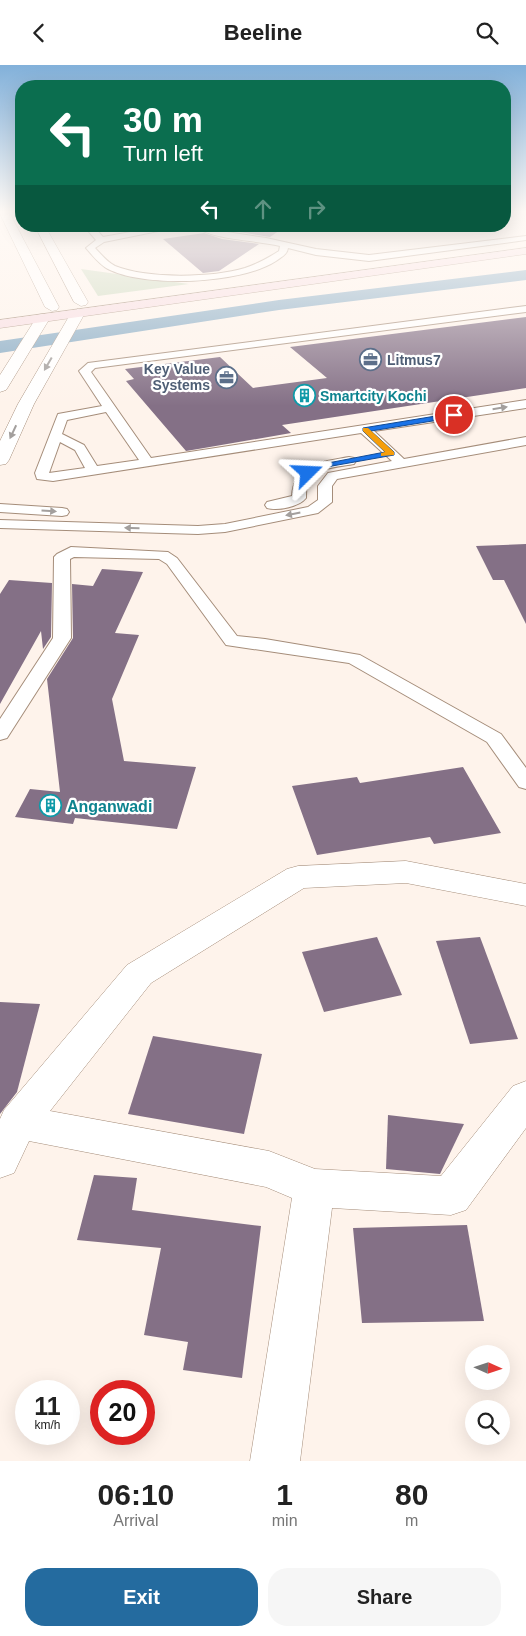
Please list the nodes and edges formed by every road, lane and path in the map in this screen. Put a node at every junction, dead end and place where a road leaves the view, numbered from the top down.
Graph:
1 (36, 275) edge
2 (61, 275) edge
3 (145, 275) edge
4 (213, 275) edge
5 (327, 275) edge
6 (351, 275) edge
7 (52, 307) junction
8 (526, 309) edge
9 (77, 313) junction
10 (0, 314) edge
11 (40, 322) junction
12 (0, 324) edge
13 (0, 387) edge
14 (526, 404) edge
15 (108, 408) junction
16 (365, 430) junction
17 (526, 431) edge
18 (55, 436) junction
19 (526, 441) edge
20 (396, 458) junction
21 (0, 460) edge
22 (148, 463) junction
23 (93, 471) junction
24 (0, 508) edge
25 (0, 524) edge
26 (0, 734) edge
27 (526, 782) edge
28 (526, 895) edge
29 (526, 1098) edge
30 (18, 1123) junction
31 (0, 1160) edge
32 (314, 1188) junction
33 (274, 1461) edge

1 - 7 street
2 - 9 street
3 - 4 lane
5 - 9 main road
6 - 9 main road
7 - 9 main road
7 - 10 main road
8 - 15 lane
9 - 11 main road
9 -> 21 street
11 - 12 main road
11 - 13 street
16 -> 14 lane
15 - 18 lane
15 - 22 lane
16 - 20 lane
16 - 22 lane
17 - 20 lane
18 - 23 lane
18 - 23 lane
19 - 20 lane
24 -> 20 lane
20 -> 25 lane
22 - 23 lane
26 - 27 lane
28 - 30 street
29 - 32 street
30 - 31 street
30 - 32 street
32 - 33 street

